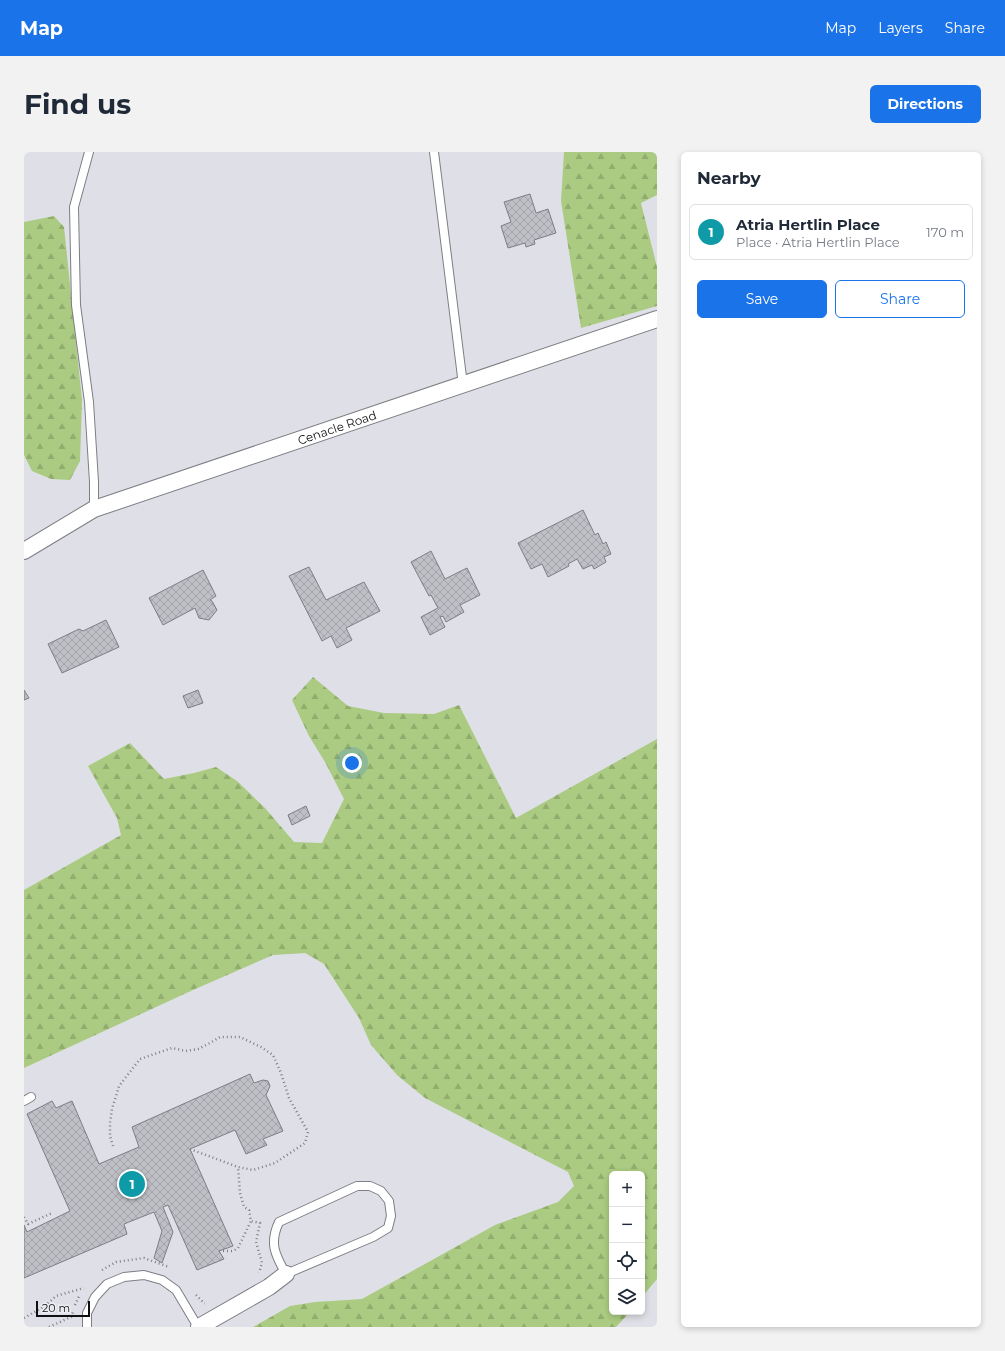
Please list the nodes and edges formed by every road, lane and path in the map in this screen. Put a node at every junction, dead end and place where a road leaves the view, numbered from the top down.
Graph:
1 (88, 152) edge
2 (434, 152) edge
3 (657, 319) edge
4 (463, 385) junction
5 (94, 509) junction
6 (24, 551) edge
7 (113, 1146) dead end
8 (190, 1149) dead end
9 (238, 1167) junction
10 (52, 1213) dead end
11 (24, 1217) edge
12 (251, 1221) junction
13 (219, 1251) dead end
14 (172, 1269) dead end
15 (96, 1274) dead end
16 (259, 1274) dead end
17 (286, 1274) junction
18 (88, 1283) dead end
19 (84, 1288) junction
20 (195, 1294) dead end
21 (210, 1302) dead end
22 (24, 1318) edge
23 (49, 1327) edge
24 (87, 1327) edge
25 (199, 1327) edge

1 - 5 lane
2 - 4 lane
3 - 4 street, Cenacle Road
4 - 5 street, Cenacle Road
5 - 6 street, Cenacle Road
7 - 9 path
8 - 9 path
9 - 12 path
10 - 11 path
12 - 13 path
12 - 16 path
14 - 15 path
17 - 17 lane
17 - 25 street
18 - 19 path
19 - 22 path
19 - 23 path
20 - 21 path
24 - 25 lane

